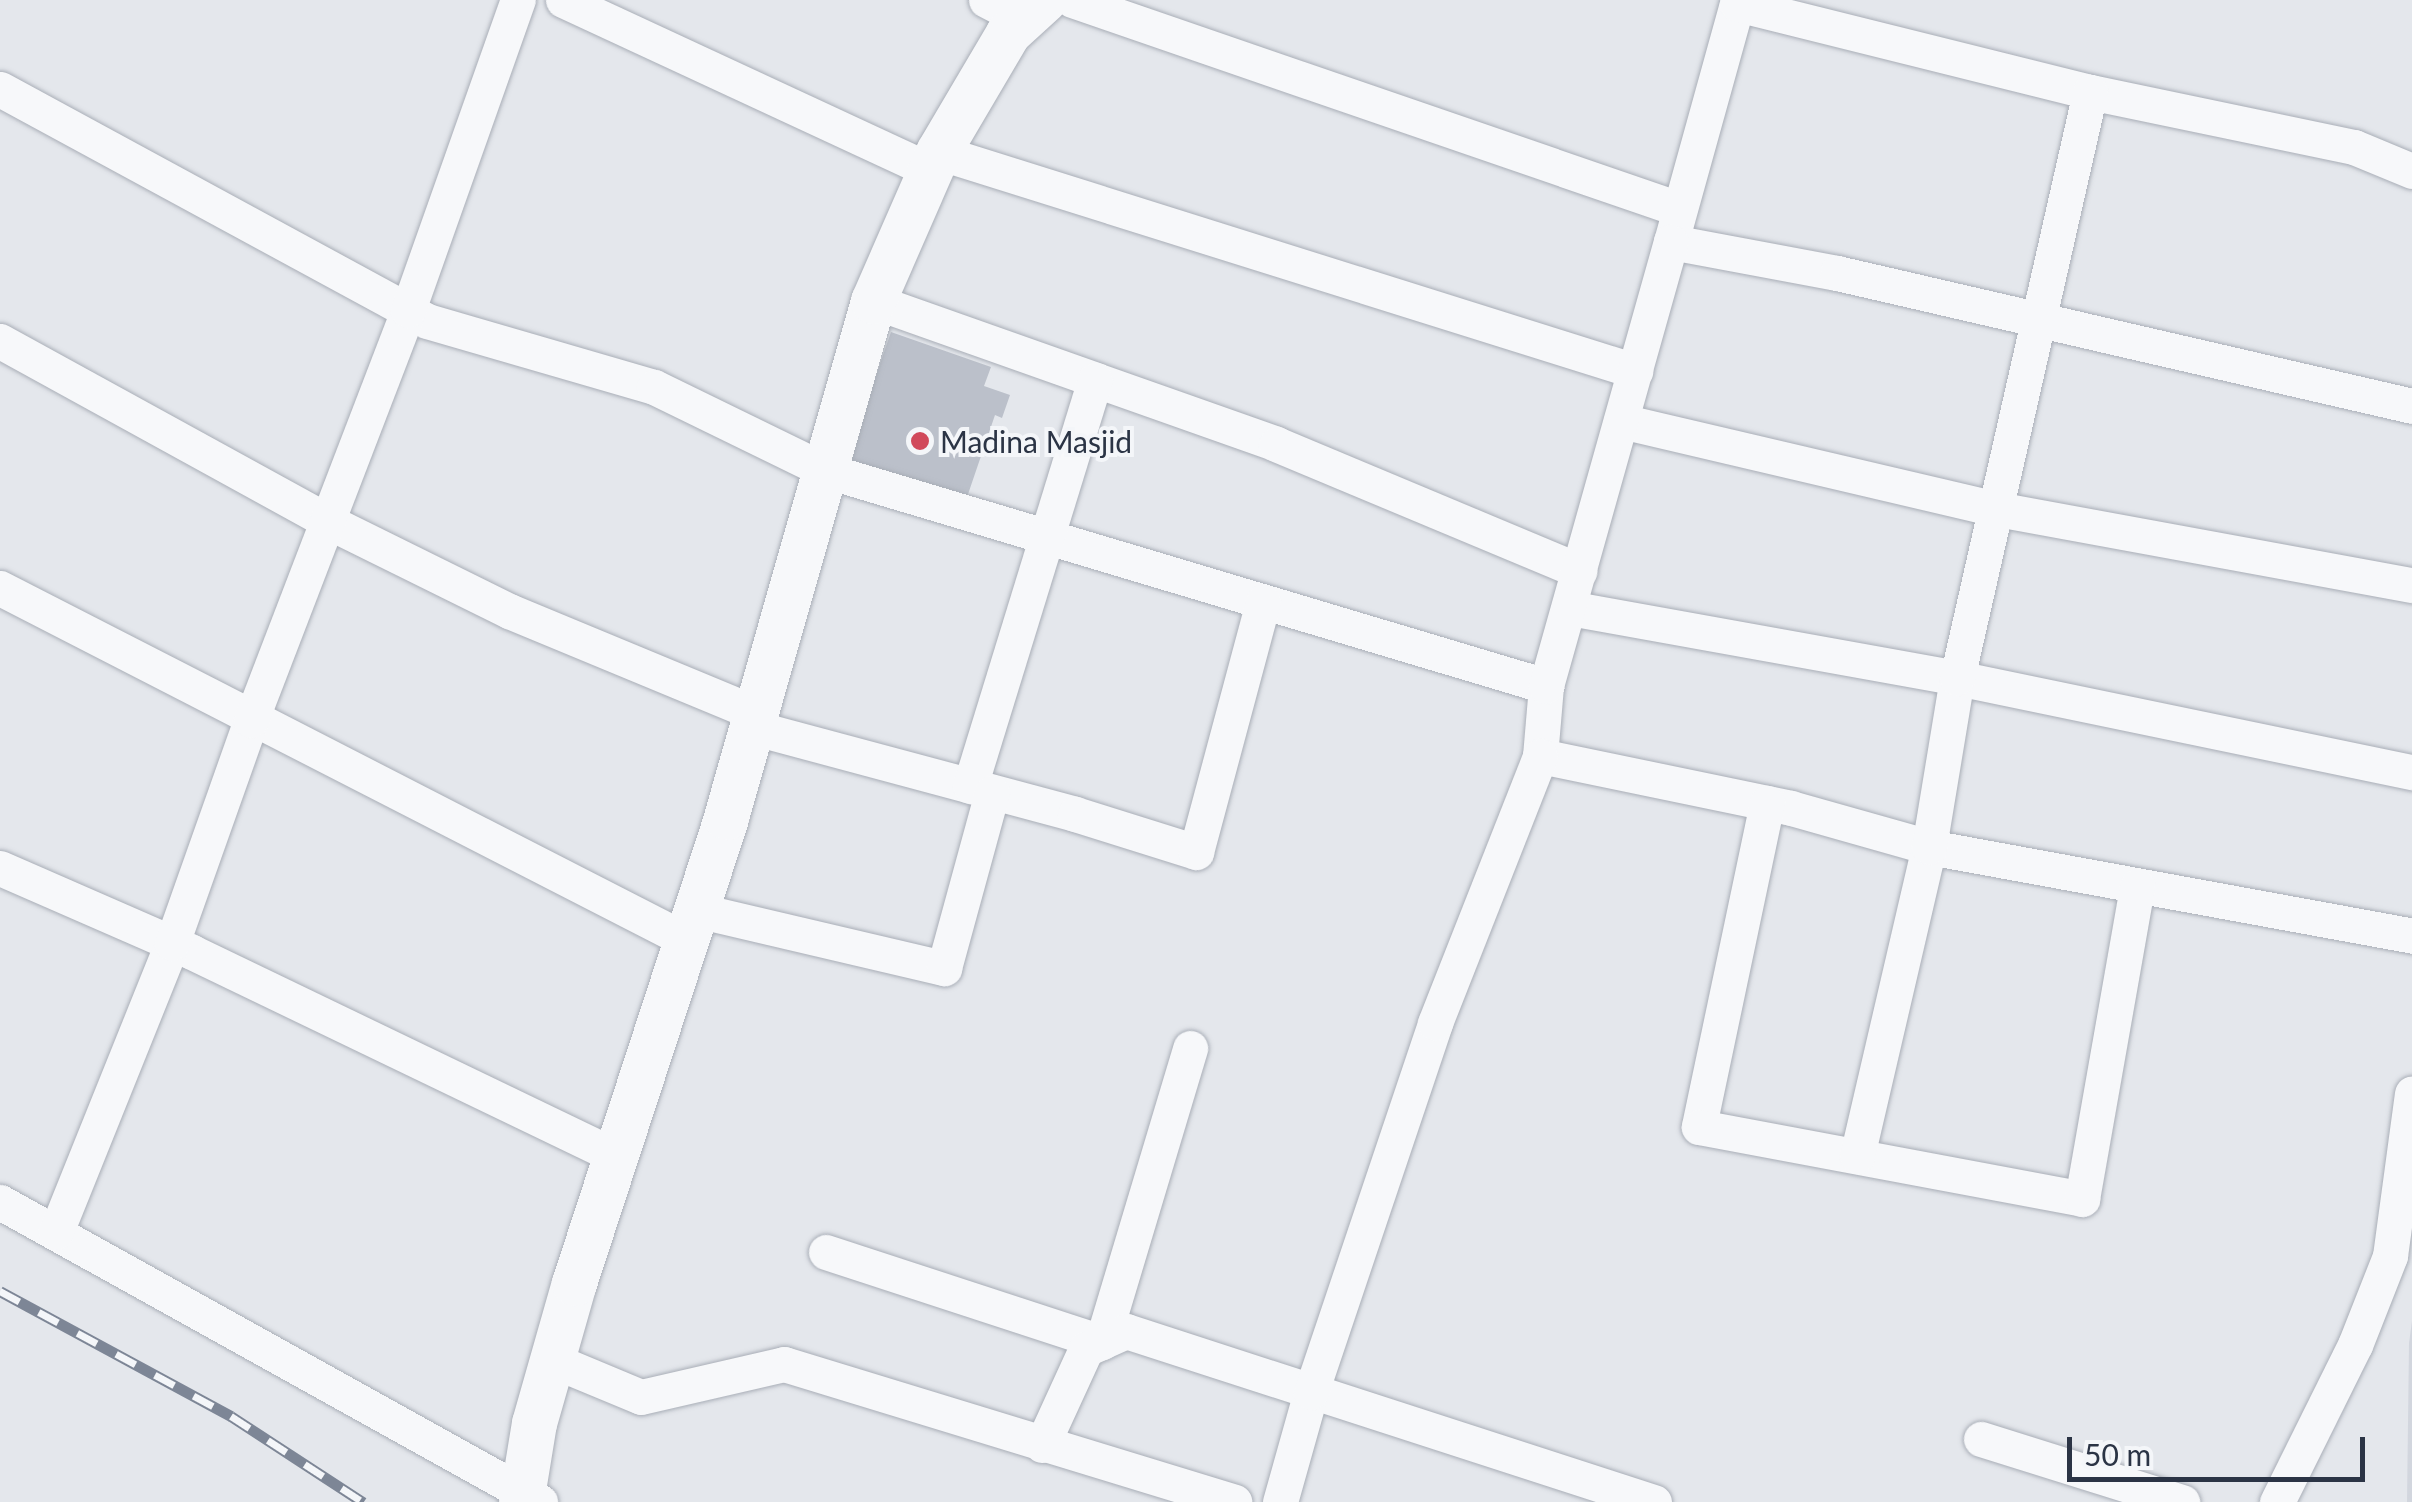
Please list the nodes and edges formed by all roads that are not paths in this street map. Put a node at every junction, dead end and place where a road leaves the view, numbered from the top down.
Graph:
1 (518, 0) edge
2 (563, 0) edge
3 (1072, 0) edge
4 (1738, 2) edge
5 (1018, 6) edge
6 (0, 89) edge
7 (2090, 92) junction
8 (934, 161) junction
9 (2412, 172) edge
10 (1675, 225) junction
11 (873, 301) junction
12 (408, 310) junction
13 (2041, 320) junction
14 (0, 342) edge
15 (1635, 371) junction
16 (1095, 380) junction
17 (2412, 406) edge
18 (1622, 420) junction
19 (824, 470) junction
20 (1997, 509) junction
21 (328, 521) junction
22 (1044, 536) junction
23 (1580, 571) junction
24 (2412, 586) edge
25 (0, 588) edge
26 (1263, 602) junction
27 (1569, 608) junction
28 (1958, 678) junction
29 (1546, 686) junction
30 (251, 720) junction
31 (753, 720) junction
32 (1540, 756) junction
33 (2412, 772) edge
34 (981, 789) junction
35 (1767, 803) junction
36 (1929, 847) junction
37 (0, 868) edge
38 (2137, 886) junction
39 (691, 925) junction
40 (2412, 936) edge
41 (172, 943) junction
42 (1190, 1048) dead end
43 (2412, 1093) edge
44 (615, 1156) junction
45 (1857, 1156) junction
46 (0, 1202) edge
47 (56, 1232) junction
48 (826, 1252) dead end
49 (1102, 1342) junction
50 (552, 1360) junction
51 (1312, 1392) junction
52 (1980, 1439) dead end
53 (1042, 1445) junction
54 (1123, 1486) edge
55 (528, 1498) edge
56 (1234, 1502) edge
57 (1280, 1502) edge
58 (1654, 1502) edge
59 (2182, 1502) edge
60 (2277, 1502) edge

1 - 12 street
2 - 8 street
3 - 10 street
4 - 7 street
4 - 10 street
5 - 8 street
6 - 12 street
7 - 9 street
7 - 13 street
8 - 11 street
8 - 15 street
10 - 13 street
10 - 15 street
11 - 16 street
11 - 19 street
12 - 19 street
12 - 21 street
13 - 17 street
13 - 20 street
14 - 21 street
15 - 18 street
16 - 22 street
16 - 23 street
18 - 20 street
18 - 23 street
19 - 22 street
19 - 31 street
20 - 24 street
20 - 28 street
21 - 30 street
21 - 31 street
22 - 26 street
22 - 34 street
23 - 27 street
25 - 30 street
26 - 29 street
26 - 34 street
27 - 28 street
27 - 29 street
28 - 33 street
28 - 36 street
29 - 32 street
30 - 39 street
30 - 41 street
31 - 34 street
31 - 39 street
32 - 35 street
32 - 51 street
34 - 39 street
35 - 36 street
35 - 45 street
36 - 38 street
36 - 45 street
37 - 41 street
38 - 40 street
38 - 45 street
39 - 44 street
41 - 44 street
41 - 47 street
42 - 49 street
43 - 60 street
44 - 50 street
46 - 47 street
47 - 55 street
48 - 49 street
49 - 51 street
49 - 53 street
50 - 53 street
50 - 55 street
51 - 57 street
51 - 58 street
52 - 59 street
53 - 54 street
54 - 56 street

